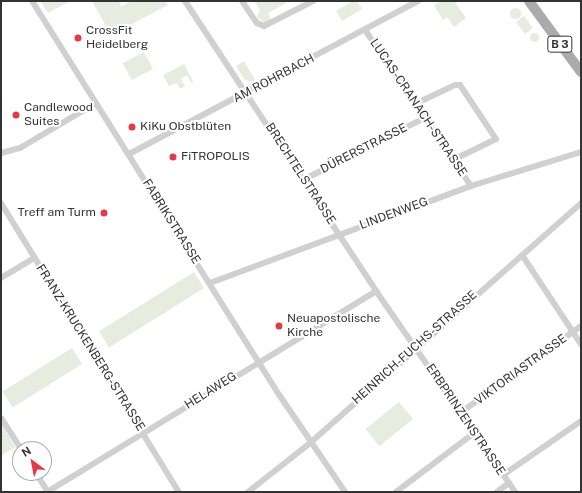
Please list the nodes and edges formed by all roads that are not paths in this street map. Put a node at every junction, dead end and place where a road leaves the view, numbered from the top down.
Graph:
1 (32, 1) edge
2 (185, 1) edge
3 (242, 1) edge
4 (314, 1) edge
5 (418, 1) edge
6 (529, 1) edge
7 (364, 30) junction
8 (581, 70) edge
9 (247, 93) junction
10 (96, 103) junction
11 (415, 104) junction
12 (424, 118) junction
13 (581, 152) edge
14 (1, 153) edge
15 (129, 154) junction
16 (453, 160) junction
17 (303, 180) junction
18 (471, 186) junction
19 (1, 203) edge
20 (581, 203) edge
21 (340, 234) junction
22 (522, 254) junction
23 (34, 258) junction
24 (1, 278) edge
25 (210, 283) junction
26 (376, 291) junction
27 (581, 326) edge
28 (573, 332) junction
29 (581, 344) edge
30 (416, 347) junction
31 (259, 362) junction
32 (460, 413) junction
33 (1, 418) edge
34 (581, 420) edge
35 (474, 433) junction
36 (143, 434) junction
37 (16, 441) edge
38 (310, 443) junction
39 (503, 475) junction
40 (41, 481) edge
41 (509, 483) junction
42 (48, 492) edge
43 (179, 492) edge
44 (248, 492) edge
45 (345, 492) edge
46 (396, 492) edge
47 (498, 492) edge
48 (515, 492) edge

1 - 10 street, FABRIKSTRASSE
2 - 9 street, BRECHTELSTRASSE
3 - 4 street
5 - 7 street, AM ROHRBACH
6 - 8 main road, B 3
7 - 9 street, AM ROHRBACH
7 - 11 street, LUCAS-CRANACH-STRASSE
9 - 15 street, AM ROHRBACH
9 - 17 street, BRECHTELSTRASSE
10 - 14 street
10 - 15 street, FABRIKSTRASSE
11 - 12 street, LUCAS-CRANACH-STRASSE
11 - 16 street
12 - 16 street, LUCAS-CRANACH-STRASSE
12 - 17 street, DÜRERSTRASSE
13 - 18 street, LINDENWEG
15 - 25 street, FABRIKSTRASSE
16 - 18 street, LUCAS-CRANACH-STRASSE
17 - 21 street, BRECHTELSTRASSE
18 - 21 street, LINDENWEG
19 - 23 street, FRANZ-KRUCKENBERG-STRASSE
20 - 22 street, HEINRICH-FUCHS-STRASSE
21 - 25 street, LINDENWEG
21 - 26 street, BRECHTELSTRASSE
22 - 28 street
22 - 30 street, HEINRICH-FUCHS-STRASSE
23 - 24 street
23 - 36 street, FRANZ-KRUCKENBERG-STRASSE
25 - 31 street, FABRIKSTRASSE
26 - 30 street, BRECHTELSTRASSE
26 - 31 street, HELAWEG
27 - 28 street, VIKTORIASTRASSE
28 - 29 street
28 - 32 street, VIKTORIASTRASSE
30 - 32 street, ERBPRINZENSTRASSE
30 - 38 street, HEINRICH-FUCHS-STRASSE
31 - 36 street, HELAWEG
31 - 38 street, FABRIKSTRASSE
32 - 35 street, ERBPRINZENSTRASSE
33 - 37 street
34 - 39 street
35 - 39 street, ERBPRINZENSTRASSE
35 - 46 street
36 - 42 street, HELAWEG
36 - 43 street, FRANZ-KRUCKENBERG-STRASSE
38 - 44 street, HEINRICH-FUCHS-STRASSE
38 - 45 street, FABRIKSTRASSE
39 - 41 street, ERBPRINZENSTRASSE
40 - 42 street
41 - 47 street
41 - 48 street, ERBPRINZENSTRASSE

